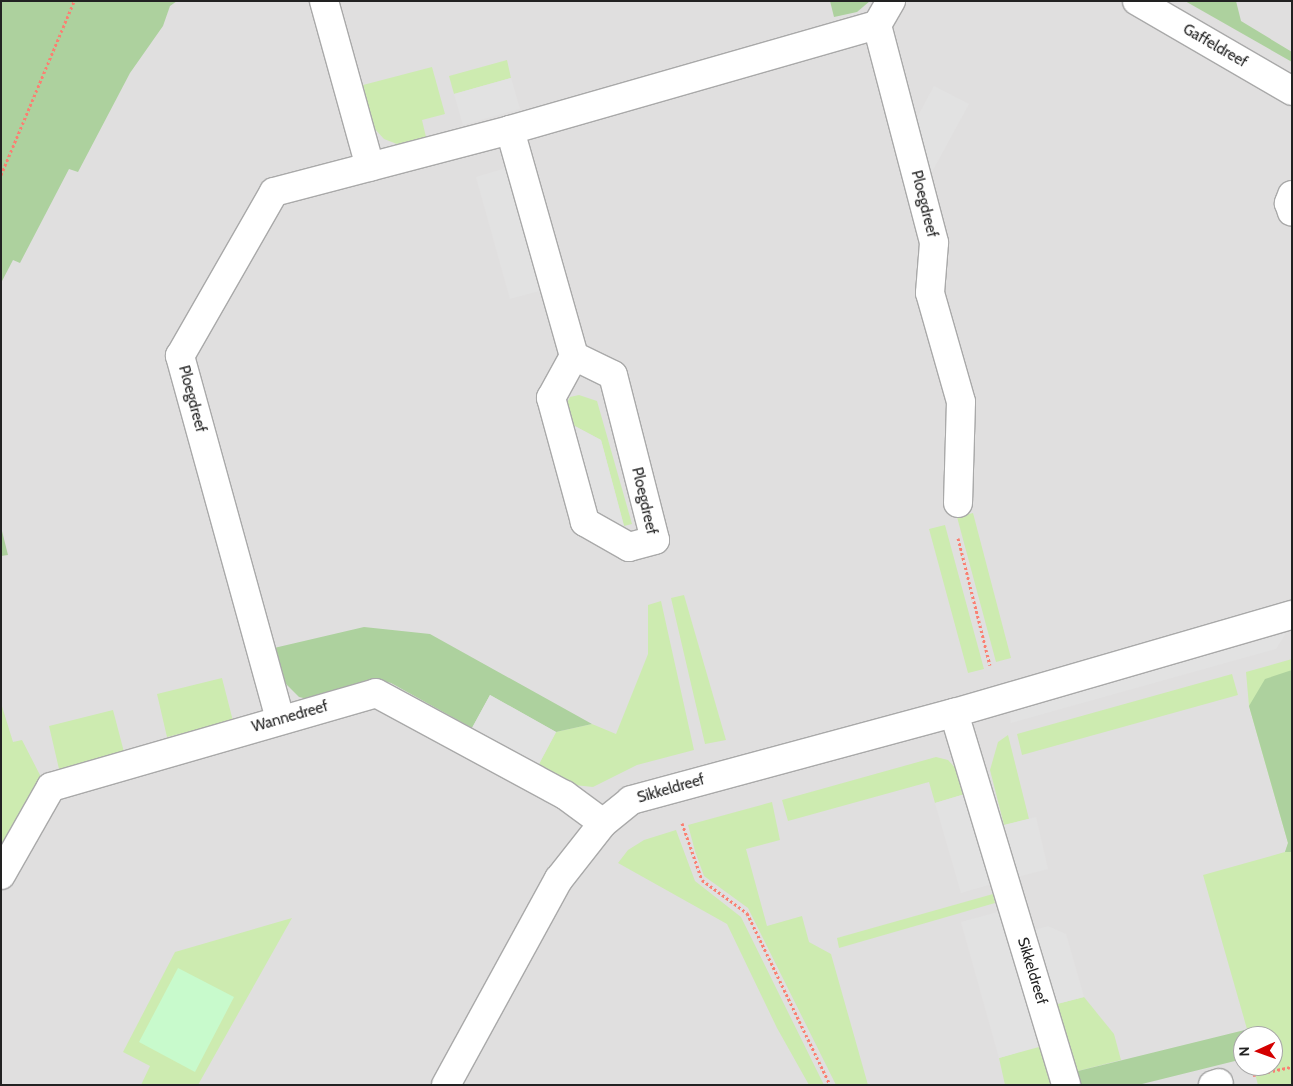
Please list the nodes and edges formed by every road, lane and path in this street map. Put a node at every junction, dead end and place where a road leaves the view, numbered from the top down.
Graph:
1 (74, 1) edge
2 (324, 1) edge
3 (891, 1) edge
4 (1136, 1) edge
5 (877, 25) junction
6 (1292, 91) edge
7 (510, 130) junction
8 (370, 166) junction
9 (1, 175) edge
10 (1292, 195) edge
11 (1292, 212) edge
12 (574, 356) junction
13 (958, 503) joint
14 (1292, 615) edge
15 (1001, 699) junction
16 (954, 713) junction
17 (280, 719) junction
18 (670, 788) junction
19 (603, 823) junction
20 (1, 875) edge
21 (446, 1085) edge
22 (830, 1085) edge
23 (1066, 1085) edge

1 - 9 path
2 - 8 street
3 - 5 street
4 - 6 street, Gaffeldreef
5 - 7 street, Ploegdreef
5 - 13 street, Ploegdreef
7 - 8 street, Ploegdreef
7 - 12 street
8 - 17 street, Ploegdreef
10 - 11 street
12 - 12 street, Ploegdreef
13 - 15 path
14 - 15 street, Sikkeldreef
15 - 16 street, Sikkeldreef
16 - 18 street, Sikkeldreef
16 - 23 street, Sikkeldreef
17 - 19 street, Wannedreef
17 - 20 street, Wannedreef
18 - 19 street, Sikkeldreef
18 - 22 path
19 - 21 street, Sikkeldreef

